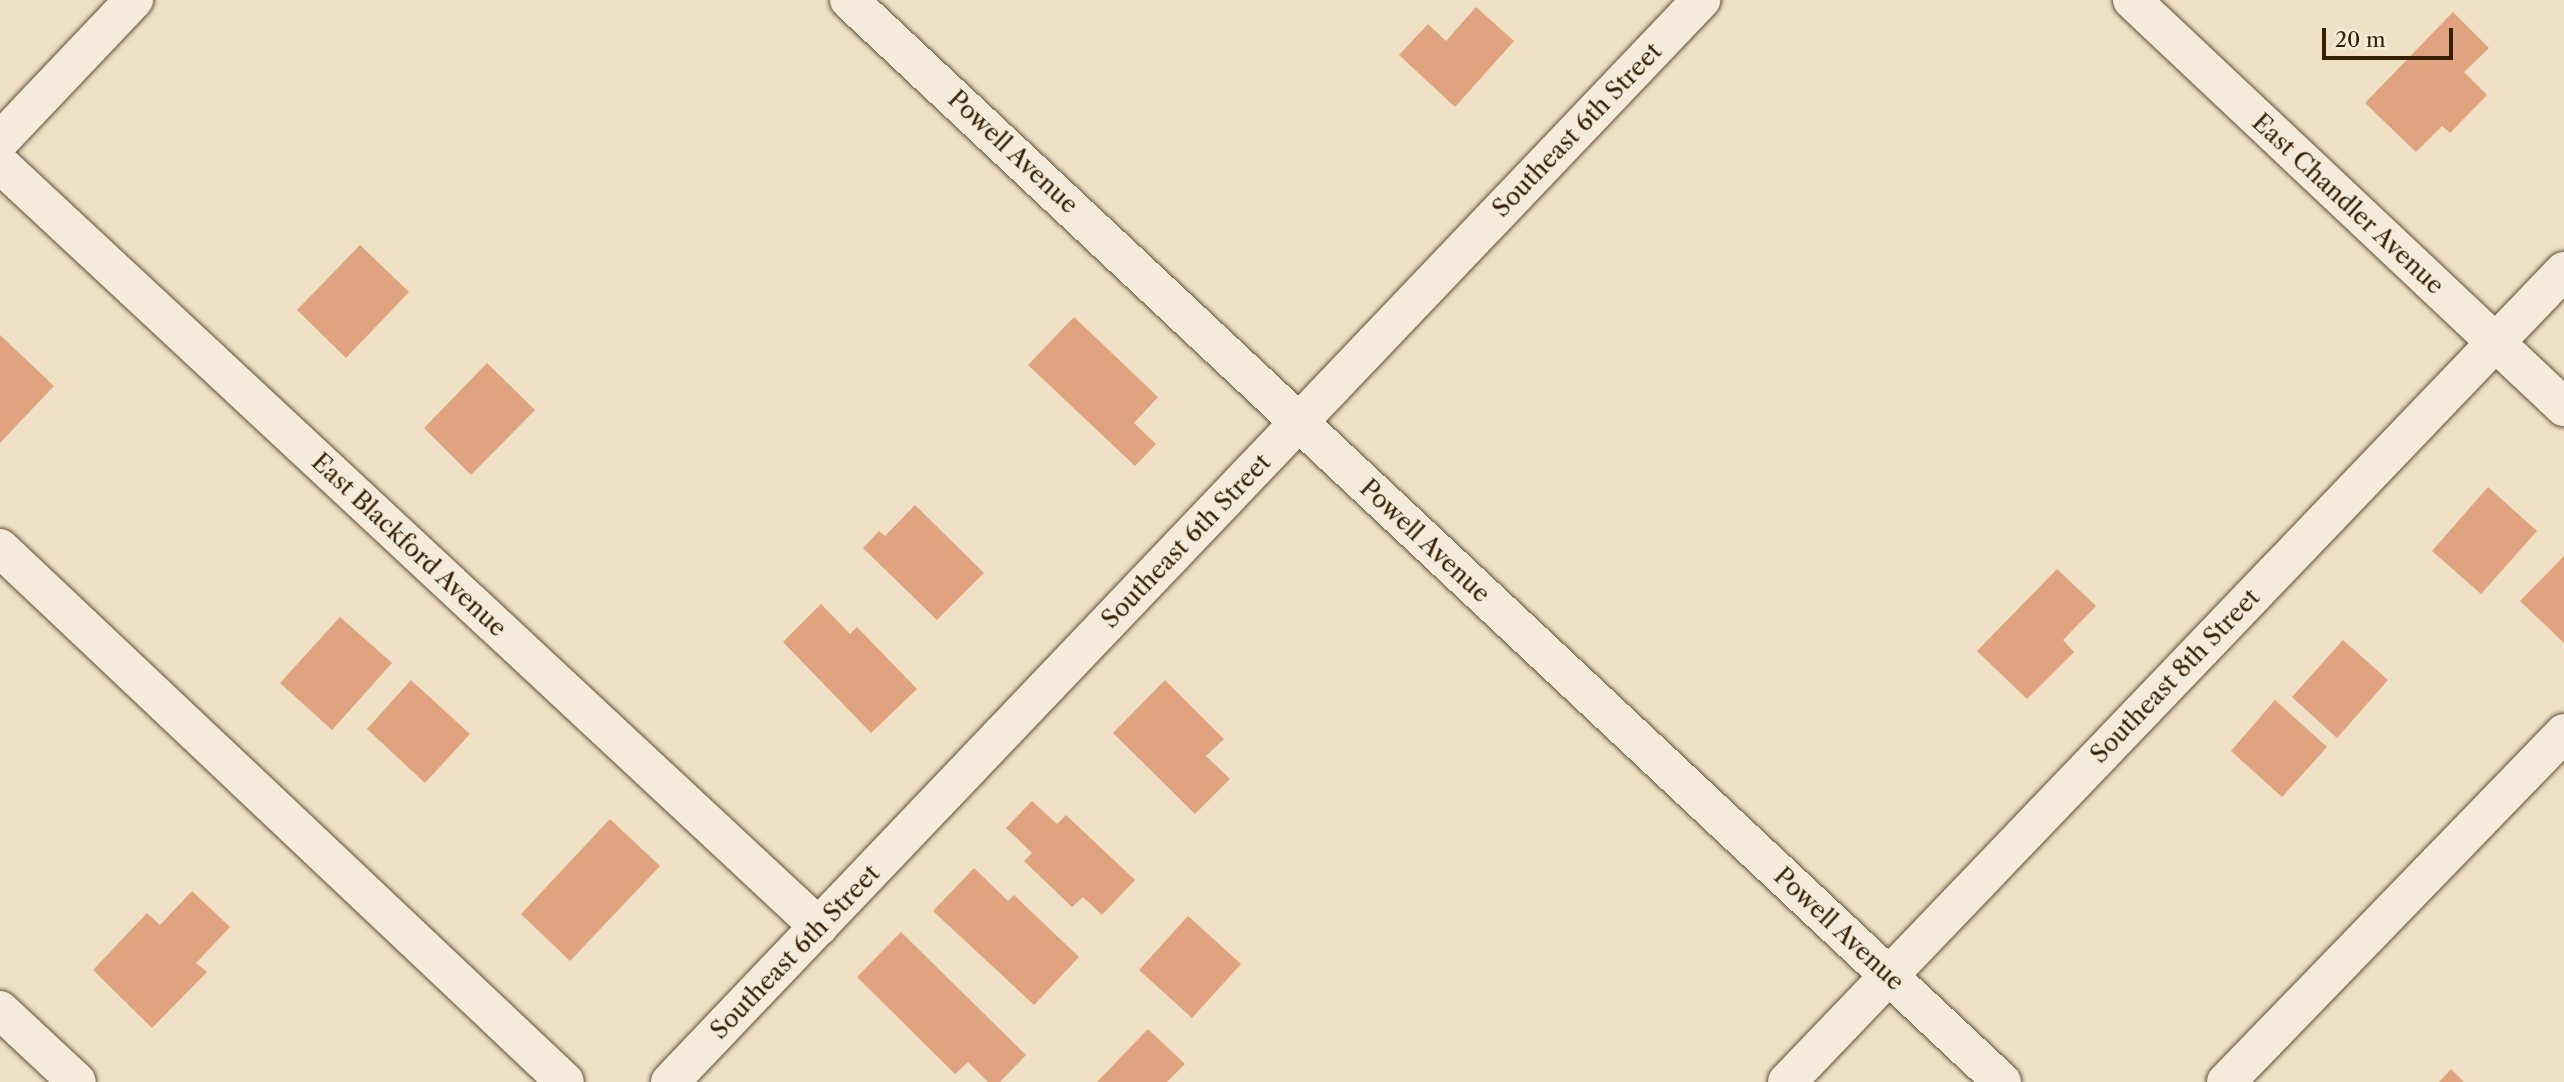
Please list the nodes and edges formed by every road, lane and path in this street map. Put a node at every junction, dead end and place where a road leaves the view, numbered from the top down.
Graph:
1 (134, 0) edge
2 (849, 0) edge
3 (1701, 0) edge
4 (2132, 0) edge
5 (0, 141) edge
6 (0, 163) edge
7 (2564, 271) edge
8 (2496, 343) junction
9 (2564, 407) edge
10 (1299, 422) junction
11 (0, 548) edge
12 (2564, 733) edge
13 (819, 927) junction
14 (1889, 975) junction
15 (0, 1010) edge
16 (77, 1082) edge
17 (565, 1082) edge
18 (670, 1082) edge
19 (1787, 1082) edge
20 (2002, 1082) edge
21 (2226, 1082) edge

1 - 5 street
2 - 10 street, Powell Avenue
3 - 10 street, Southeast 6th Street
4 - 8 street, East Chandler Avenue
6 - 13 street, East Blackford Avenue
7 - 8 street, Southeast 8th Street
8 - 9 street, East Chandler Avenue
8 - 14 street, Southeast 8th Street
10 - 13 street, Southeast 6th Street
10 - 14 street, Powell Avenue
11 - 17 street
12 - 21 street
13 - 18 street, Southeast 6th Street
14 - 19 street, Southeast 8th Street
14 - 20 street, Powell Avenue
15 - 16 street

